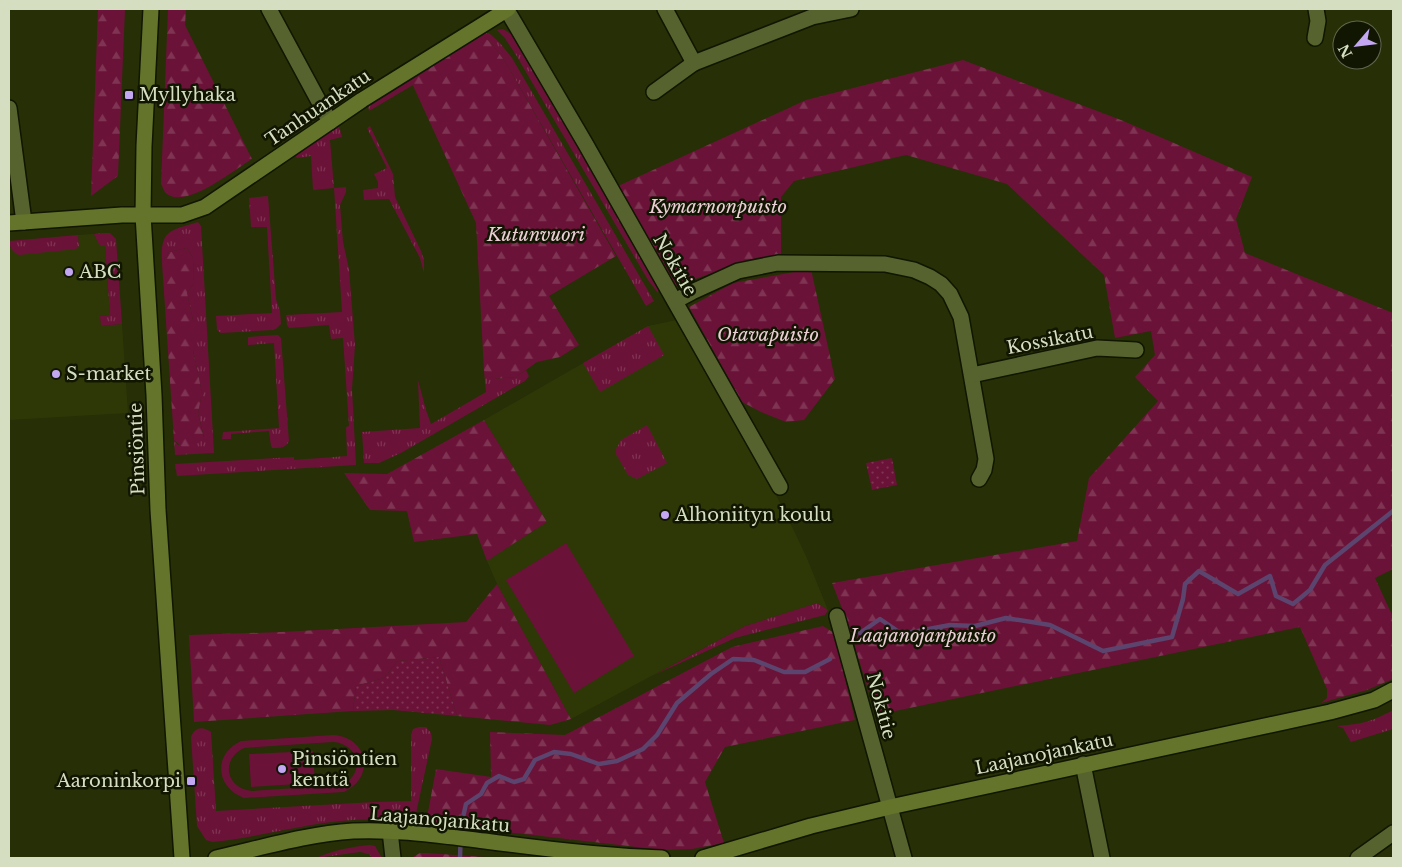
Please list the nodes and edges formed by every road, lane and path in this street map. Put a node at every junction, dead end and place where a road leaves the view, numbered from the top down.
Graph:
1 (151, 9) edge
2 (269, 9) edge
3 (508, 9) edge
4 (665, 9) edge
5 (851, 9) edge
6 (1316, 9) edge
7 (811, 13) edge
8 (1315, 38) dead end
9 (694, 63) junction
10 (654, 92) dead end
11 (9, 108) edge
12 (330, 122) junction
13 (143, 215) junction
14 (16, 223) edge
15 (675, 302) junction
16 (1136, 350) dead end
17 (972, 375) junction
18 (979, 479) dead end
19 (780, 487) dead end
20 (837, 616) dead end
21 (1393, 690) edge
22 (1083, 764) junction
23 (890, 807) junction
24 (390, 831) junction
25 (1393, 832) edge
26 (182, 858) edge
27 (216, 858) edge
28 (393, 858) edge
29 (662, 858) edge
30 (703, 858) edge
31 (904, 858) edge
32 (1102, 858) edge
33 (1358, 858) edge

1 - 13 street, Pinsiöntie
2 - 12 street
3 - 12 street, Tanhuankatu
3 - 15 street, Nokitie
4 - 9 street
5 - 7 street
6 - 8 street
7 - 9 street
9 - 10 street
11 - 14 street
12 - 13 street, Tanhuankatu
13 - 14 street, Tanhuankatu
13 - 26 street, Pinsiöntie
15 - 17 street
15 - 19 street, Nokitie
16 - 17 street, Kossikatu
17 - 18 street
20 - 23 street, Nokitie
21 - 22 street, Laajanojankatu
22 - 23 street, Laajanojankatu
22 - 32 street
23 - 30 street, Laajanojankatu
23 - 31 street, Nokitie
24 - 27 street, Laajanojankatu
24 - 28 street
24 - 29 street, Laajanojankatu
25 - 33 street

